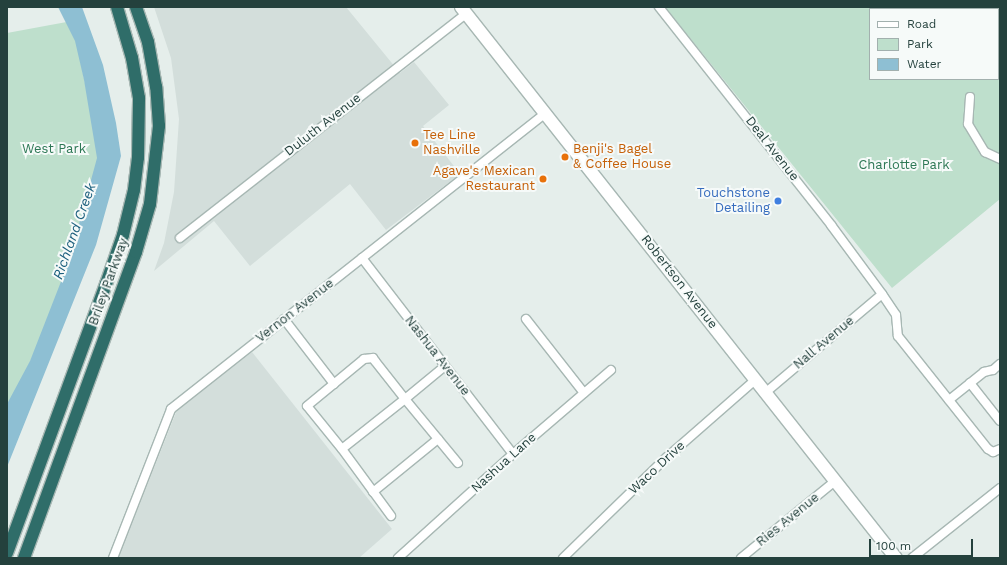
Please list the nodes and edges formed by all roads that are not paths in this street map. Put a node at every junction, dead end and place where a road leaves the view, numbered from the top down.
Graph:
1 (117, 7) edge
2 (136, 7) edge
3 (659, 7) edge
4 (464, 10) edge
5 (970, 97) dead end
6 (544, 114) junction
7 (1000, 158) edge
8 (180, 238) dead end
9 (362, 258) junction
10 (882, 294) junction
11 (284, 319) junction
12 (526, 319) dead end
13 (1000, 364) edge
14 (445, 366) junction
15 (611, 370) dead end
16 (755, 380) junction
17 (970, 383) junction
18 (334, 384) junction
19 (584, 393) junction
20 (765, 393) junction
21 (405, 398) junction
22 (949, 400) junction
23 (1000, 420) edge
24 (438, 439) junction
25 (1000, 449) edge
26 (342, 450) junction
27 (513, 454) junction
28 (458, 463) dead end
29 (835, 481) junction
30 (1000, 488) edge
31 (373, 492) junction
32 (391, 516) dead end
33 (7, 553) edge
34 (24, 558) edge
35 (113, 558) edge
36 (398, 558) edge
37 (562, 558) edge
38 (741, 558) edge
39 (896, 558) edge
40 (912, 558) edge

1 - 33 highway, Briley Parkway
2 - 34 highway, Briley Parkway
3 - 10 street, Deal Avenue
4 - 6 street, Robertson Avenue
4 - 8 street, Duluth Avenue
5 - 7 street
6 - 9 street, Vernon Avenue
6 - 16 street, Robertson Avenue
9 - 11 street, Vernon Avenue
9 - 14 street, Nashua Avenue
10 - 20 street, Nall Avenue
10 - 22 street, Deal Avenue
11 - 18 street
11 - 35 street, Vernon Avenue
12 - 19 street
13 - 17 street
14 - 21 street
14 - 27 street, Nashua Avenue
15 - 19 street, Nashua Lane
16 - 20 street, Robertson Avenue
16 - 37 street, Waco Drive
17 - 22 street
17 - 23 street
18 - 21 street
18 - 26 street
19 - 27 street, Nashua Lane
20 - 29 street, Robertson Avenue
21 - 24 street
21 - 26 street
22 - 25 street, Deal Avenue
24 - 28 street
24 - 31 street
26 - 31 street
27 - 36 street, Nashua Lane
29 - 38 street, Ries Avenue
29 - 39 street, Robertson Avenue
30 - 40 street
31 - 32 street

